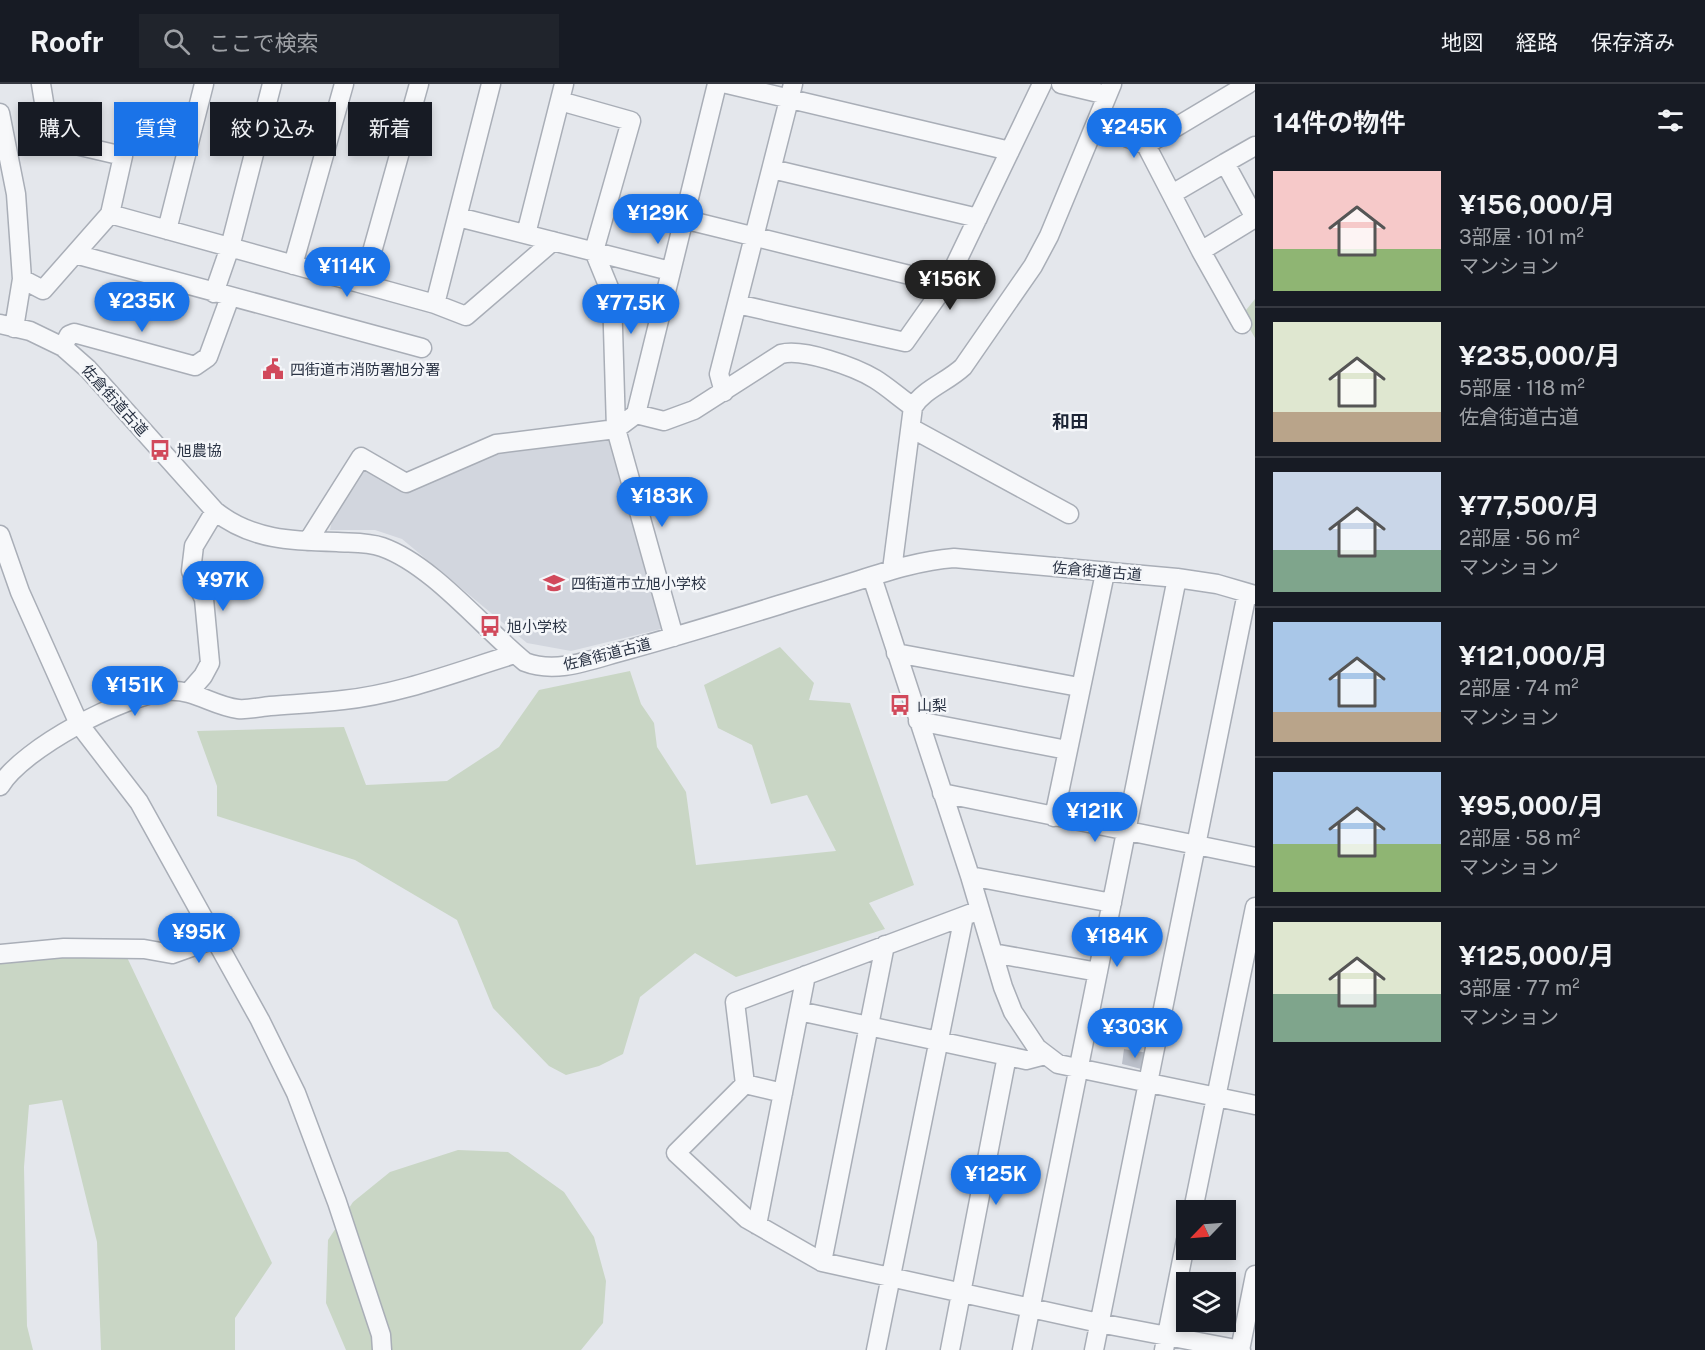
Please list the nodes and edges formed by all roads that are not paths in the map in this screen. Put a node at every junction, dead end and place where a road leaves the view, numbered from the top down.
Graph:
1 (41, 84) edge
2 (204, 84) edge
3 (272, 84) edge
4 (344, 84) edge
5 (418, 84) edge
6 (491, 84) edge
7 (717, 84) edge
8 (727, 84) edge
9 (1042, 84) edge
10 (1061, 84) edge
11 (1248, 84) edge
12 (1110, 89) edge
13 (791, 91) edge
14 (562, 92) edge
15 (0, 114) edge
16 (1095, 125) junction
17 (1146, 145) junction
18 (1255, 146) edge
19 (1010, 151) junction
20 (1225, 163) junction
21 (772, 169) junction
22 (1172, 194) junction
23 (110, 214) junction
24 (458, 217) junction
25 (978, 218) junction
26 (1255, 218) edge
27 (683, 219) junction
28 (167, 230) junction
29 (526, 234) junction
30 (754, 239) junction
31 (553, 241) junction
32 (230, 248) junction
33 (594, 251) junction
34 (1201, 251) junction
35 (75, 254) junction
36 (292, 265) junction
37 (670, 271) junction
38 (22, 279) junction
39 (363, 284) junction
40 (946, 284) junction
41 (222, 295) junction
42 (435, 304) junction
43 (737, 304) junction
44 (1242, 324) dead end
45 (7, 326) edge
46 (63, 347) junction
47 (422, 348) dead end
48 (724, 392) junction
49 (913, 407) junction
50 (636, 414) junction
51 (911, 428) junction
52 (615, 429) junction
53 (215, 511) junction
54 (1069, 514) dead end
55 (0, 535) edge
56 (308, 541) junction
57 (892, 570) junction
58 (1105, 573) junction
59 (872, 577) junction
60 (1177, 578) junction
61 (1251, 594) edge
62 (674, 637) junction
63 (896, 653) junction
64 (514, 654) junction
65 (1079, 687) junction
66 (189, 692) junction
67 (918, 721) junction
68 (79, 724) junction
69 (1067, 750) junction
70 (0, 786) edge
71 (942, 793) junction
72 (1054, 817) junction
73 (1126, 831) junction
74 (1197, 845) junction
75 (1255, 858) edge
76 (970, 876) junction
77 (1112, 903) junction
78 (1255, 907) edge
79 (972, 913) junction
80 (214, 939) junction
81 (885, 945) junction
82 (993, 953) junction
83 (0, 954) edge
84 (1098, 972) junction
85 (806, 975) junction
86 (799, 1011) junction
87 (869, 1026) junction
88 (938, 1041) junction
89 (1045, 1055) junction
90 (1007, 1056) junction
91 (1078, 1069) junction
92 (1148, 1083) junction
93 (745, 1084) junction
94 (783, 1093) junction
95 (1216, 1097) junction
96 (1255, 1105) edge
97 (1194, 1200) edge
98 (757, 1225) junction
99 (1182, 1260) edge
100 (822, 1262) junction
101 (1255, 1275) edge
102 (890, 1278) junction
103 (961, 1293) junction
104 (1030, 1308) junction
105 (1099, 1323) junction
106 (1165, 1343) edge
107 (382, 1350) edge
108 (876, 1350) edge
109 (950, 1350) edge
110 (1022, 1350) edge
111 (1094, 1350) edge
112 (1240, 1350) edge

1 - 23 street
2 - 28 street
3 - 32 street
4 - 36 street
5 - 39 street
6 - 24 street
7 - 27 street
8 - 13 street
9 - 19 street
10 - 12 street
11 - 17 street
12 - 16 street
13 - 19 street
13 - 21 street
14 - 29 street
14 - 33 street
15 - 38 street
16 - 17 street
16 - 49 street
17 - 22 street
18 - 20 street
19 - 25 street
20 - 22 street
20 - 26 street
21 - 25 street
21 - 30 street
22 - 34 street
23 - 28 street
23 - 35 street
24 - 29 street
24 - 42 street
25 - 40 street
26 - 34 street
27 - 30 street
27 - 37 street
28 - 32 street
29 - 31 street
30 - 40 street
30 - 43 street
31 - 33 street
31 - 42 street
32 - 36 street
32 - 41 street
33 - 37 street
33 - 52 street
34 - 44 street
35 - 38 street
35 - 41 street
36 - 39 street
37 - 50 street
38 - 45 street
39 - 42 street
40 - 43 street
41 - 46 street
41 - 47 street
43 - 48 street
45 - 46 street, 佐倉街道古道
46 - 53 street, 佐倉街道古道
48 - 49 street
48 - 50 street
49 - 51 street
50 - 52 street
51 - 54 street
51 - 57 street
52 - 56 street
52 - 62 street
53 - 56 street, 佐倉街道古道
53 - 66 street
55 - 68 street
56 - 64 street, 佐倉街道古道
57 - 58 street, 佐倉街道古道
57 - 59 street, 佐倉街道古道
58 - 60 street, 佐倉街道古道
58 - 65 street
59 - 62 street, 佐倉街道古道
59 - 63 street
60 - 61 street, 佐倉街道古道
60 - 73 street
61 - 74 street
62 - 64 street, 佐倉街道古道
63 - 65 street
63 - 67 street
64 - 66 street
65 - 69 street
66 - 68 street
67 - 69 street
67 - 71 street
68 - 70 street
68 - 80 street
69 - 72 street
71 - 72 street
71 - 76 street
72 - 73 street
73 - 74 street
73 - 77 street
74 - 75 street
74 - 92 street
76 - 77 street
76 - 79 street
77 - 84 street
78 - 95 street
79 - 81 street
79 - 82 street
79 - 88 street
80 - 83 street
80 - 107 street
81 - 85 street
81 - 87 street
82 - 84 street
82 - 89 street
84 - 91 street
85 - 86 street
85 - 93 street
86 - 87 street
86 - 94 street
87 - 88 street
87 - 100 street
88 - 90 street
88 - 102 street
89 - 90 street
89 - 91 street
90 - 103 street
91 - 92 street
91 - 104 street
92 - 95 street
92 - 105 street
93 - 94 street
93 - 98 street
94 - 98 street
95 - 96 street
95 - 97 street
98 - 100 street
99 - 106 street
100 - 102 street
101 - 112 street
102 - 103 street
102 - 108 street
103 - 104 street
103 - 109 street
104 - 105 street
104 - 110 street
105 - 106 street
105 - 111 street
106 - 112 street

